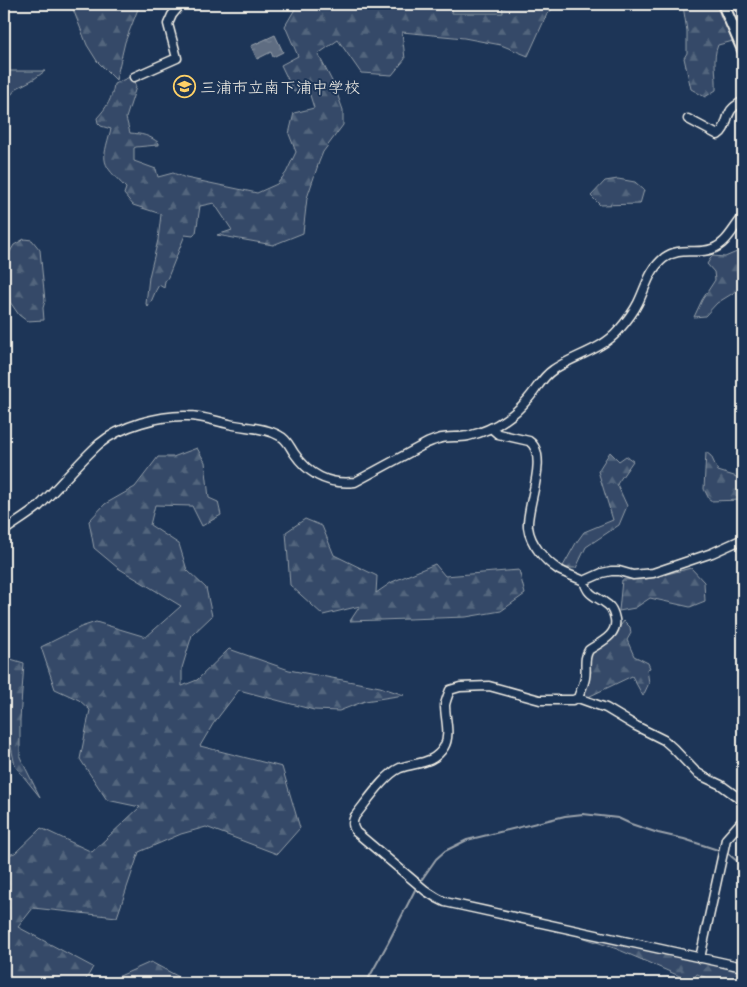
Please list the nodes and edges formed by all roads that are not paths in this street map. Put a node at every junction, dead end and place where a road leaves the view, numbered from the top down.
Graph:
1 (181, 4) edge
2 (723, 4) edge
3 (743, 50) edge
4 (134, 78) dead end
5 (743, 101) edge
6 (688, 119) dead end
7 (743, 217) edge
8 (491, 428) junction
9 (4, 531) edge
10 (743, 539) edge
11 (584, 581) junction
12 (578, 698) junction
13 (743, 801) edge
14 (743, 820) edge
15 (700, 958) junction
16 (743, 967) edge

1 - 4 street
2 - 3 main road
5 - 6 street
7 - 8 street
8 - 9 street
8 - 11 street
10 - 11 street
11 - 12 street
12 - 13 street
12 - 15 street
14 - 15 street
15 - 16 street

